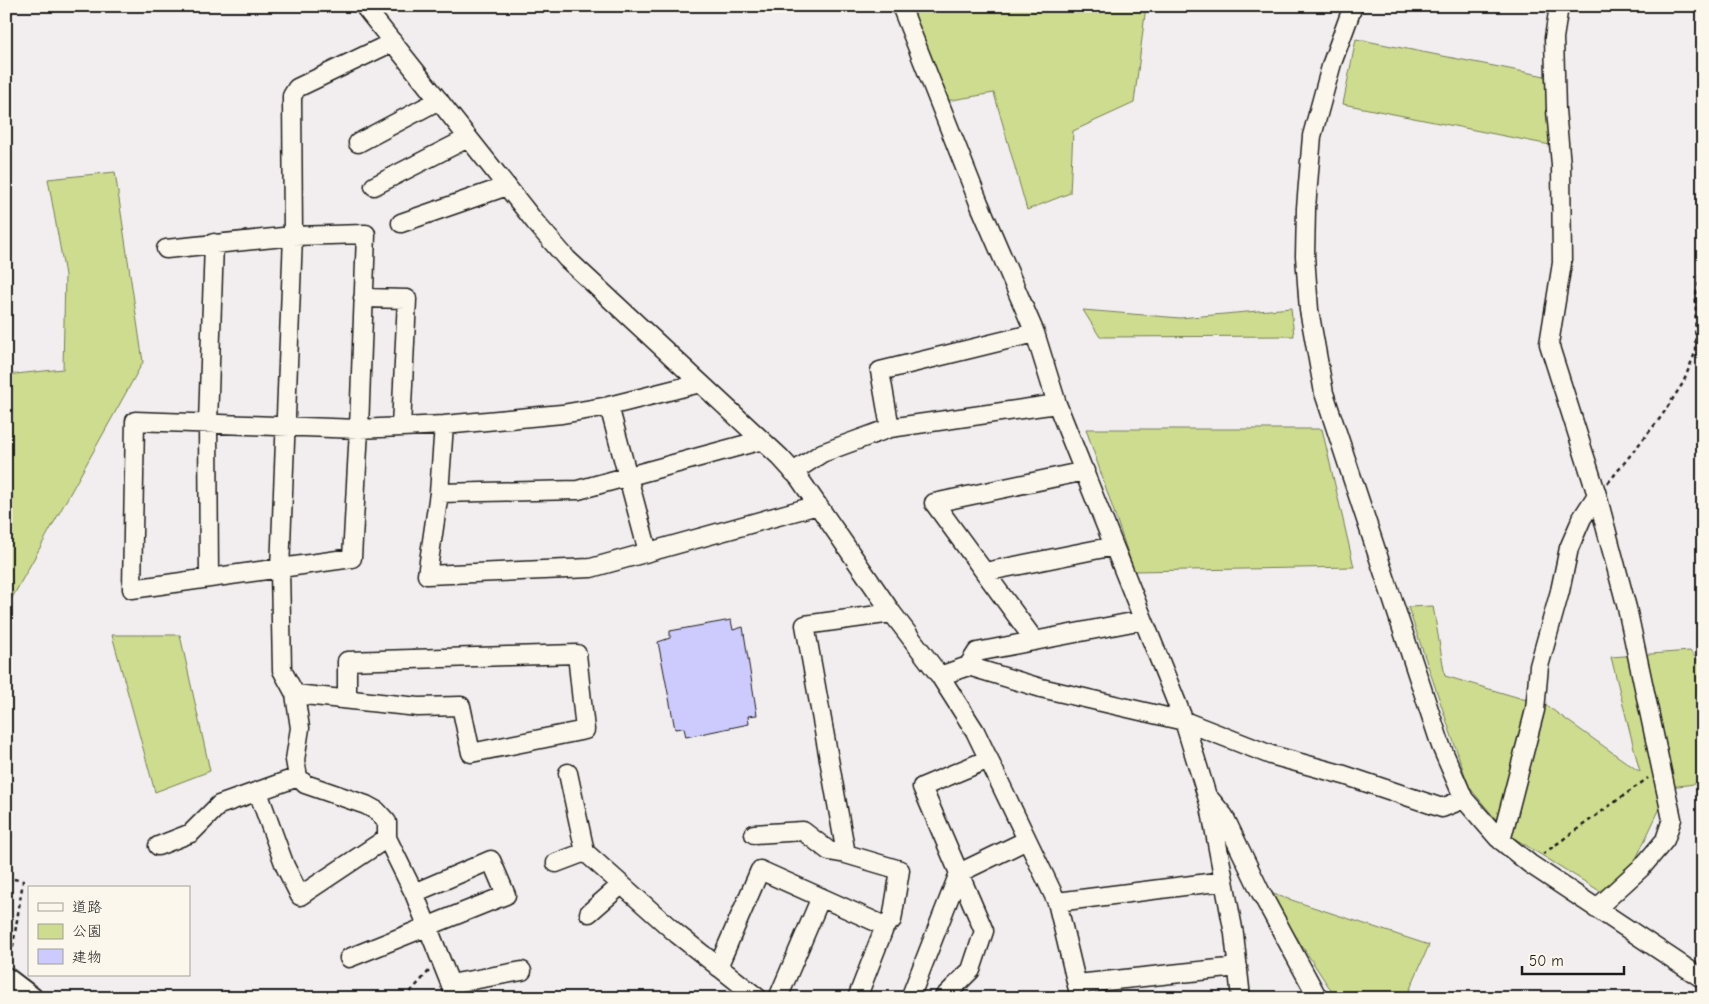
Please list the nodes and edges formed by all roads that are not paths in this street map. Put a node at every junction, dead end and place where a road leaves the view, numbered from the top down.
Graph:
1 (364, 6) edge
2 (901, 6) edge
3 (1352, 6) edge
4 (1559, 6) edge
5 (393, 42) junction
6 (439, 100) junction
7 (468, 138) junction
8 (358, 143) dead end
9 (374, 186) dead end
10 (507, 186) junction
11 (401, 223) dead end
12 (293, 236) junction
13 (214, 243) junction
14 (166, 249) dead end
15 (363, 298) junction
16 (1035, 333) junction
17 (700, 383) junction
18 (1057, 404) junction
19 (609, 406) junction
20 (208, 423) junction
21 (285, 425) junction
22 (444, 425) junction
23 (401, 427) junction
24 (890, 428) junction
25 (359, 429) junction
26 (762, 440) junction
27 (1085, 471) junction
28 (793, 472) junction
29 (626, 477) junction
30 (439, 493) junction
31 (1597, 495) junction
32 (818, 505) junction
33 (1114, 546) junction
34 (648, 552) junction
35 (280, 570) junction
36 (985, 572) junction
37 (209, 578) junction
38 (892, 613) junction
39 (1143, 620) junction
40 (1035, 641) junction
41 (968, 666) junction
42 (940, 676) junction
43 (295, 694) junction
44 (347, 699) junction
45 (1184, 721) junction
46 (988, 759) junction
47 (568, 773) dead end
48 (298, 777) junction
49 (258, 792) junction
50 (1206, 795) junction
51 (1464, 798) junction
52 (754, 834) dead end
53 (387, 838) junction
54 (1027, 840) junction
55 (1501, 841) junction
56 (158, 846) dead end
57 (585, 852) junction
58 (846, 854) junction
59 (556, 863) dead end
60 (959, 873) junction
61 (1224, 881) junction
62 (621, 885) junction
63 (414, 893) junction
64 (821, 897) junction
65 (1057, 902) junction
66 (1596, 909) junction
67 (590, 913) dead end
68 (427, 926) junction
69 (885, 926) junction
70 (349, 958) dead end
71 (718, 967) junction
72 (1238, 967) junction
73 (522, 972) dead end
74 (6, 979) edge
75 (1703, 979) edge
76 (453, 991) edge
77 (1078, 991) edge
78 (31, 998) edge
79 (758, 998) edge
80 (778, 998) edge
81 (857, 998) edge
82 (910, 998) edge
83 (944, 998) edge
84 (1241, 998) edge
85 (1318, 998) edge

1 - 5 street
2 - 16 street
3 - 51 street
4 - 31 street
5 - 6 street
5 - 12 street
6 - 7 street
6 - 8 street
7 - 9 street
7 - 10 street
10 - 11 street
10 - 17 street
12 - 13 street
12 - 15 street
12 - 21 street
13 - 14 street
13 - 20 street
15 - 23 street
15 - 25 street
16 - 18 street
16 - 24 street
17 - 19 street
17 - 26 street
18 - 24 street
18 - 27 street
19 - 22 street
19 - 29 street
20 - 21 street
20 - 37 street
20 - 37 street
21 - 25 street
21 - 35 street
22 - 23 street
22 - 30 street
23 - 25 street
24 - 28 street
25 - 35 street
26 - 28 street
26 - 29 street
27 - 33 street
27 - 36 street
28 - 32 street
29 - 30 street
29 - 34 street
30 - 34 street
31 - 55 street
31 - 66 street
32 - 34 street
32 - 38 street
33 - 36 street
33 - 39 street
35 - 37 street
35 - 43 street
36 - 40 street
38 - 42 street
38 - 58 street
39 - 40 street
39 - 45 street
40 - 41 street
41 - 42 street
41 - 45 street
42 - 46 street
43 - 44 street
43 - 48 street
44 - 44 street
45 - 50 street
45 - 51 street
46 - 54 street
46 - 60 street
47 - 57 street
48 - 49 street
48 - 53 street
49 - 53 street
49 - 56 street
50 - 61 street
50 - 85 street
51 - 55 street
52 - 58 street
53 - 63 street
54 - 60 street
54 - 65 street
55 - 66 street
57 - 59 street
57 - 62 street
58 - 69 street
60 - 82 street
60 - 83 street
61 - 65 street
61 - 72 street
62 - 67 street
62 - 71 street
63 - 68 street
63 - 68 street
64 - 69 street
64 - 71 street
64 - 80 street
65 - 77 street
66 - 75 street
68 - 70 street
68 - 76 street
69 - 81 street
71 - 79 street
72 - 77 street
72 - 84 street
73 - 76 street
74 - 78 main road

